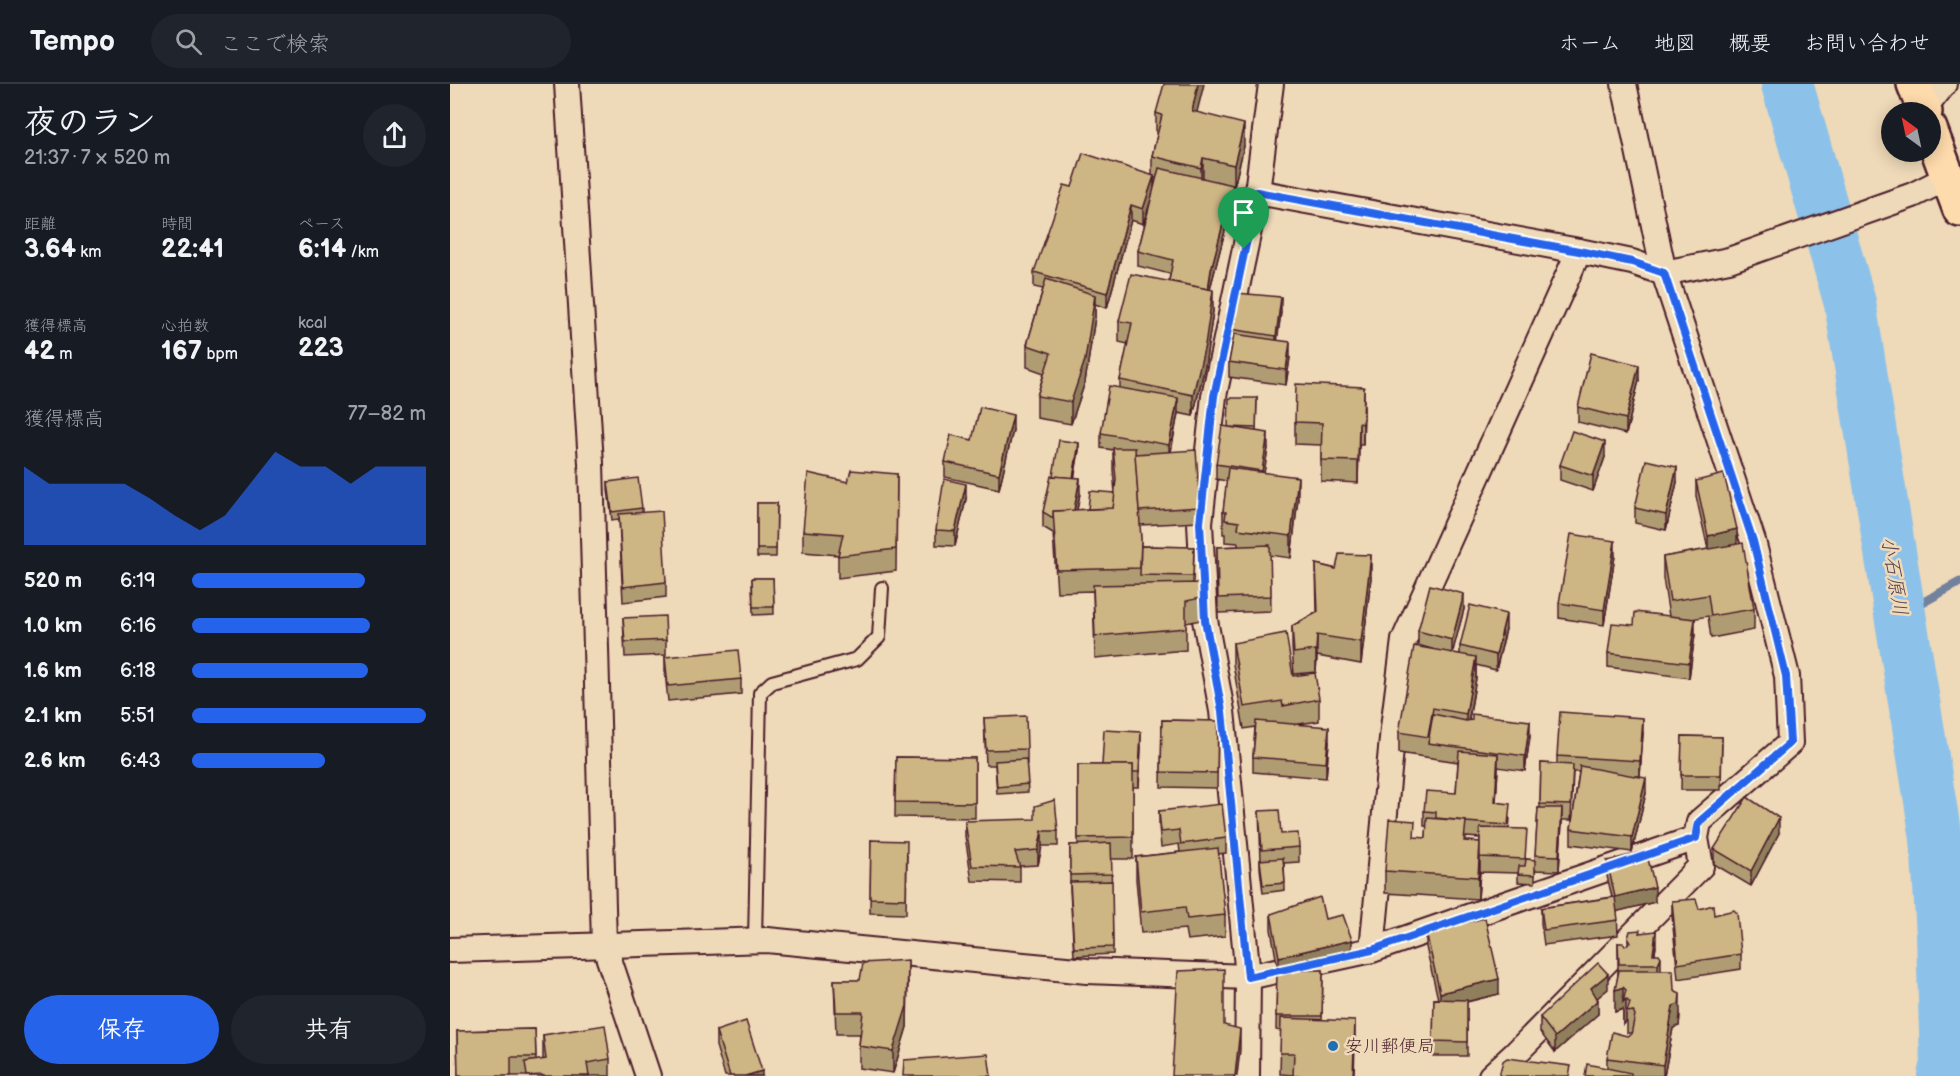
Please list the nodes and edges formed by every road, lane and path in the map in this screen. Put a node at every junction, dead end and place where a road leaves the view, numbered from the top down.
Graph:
1 (567, 84) edge
2 (1271, 84) edge
3 (1624, 84) edge
4 (1944, 84) edge
5 (1929, 102) edge
6 (1941, 161) edge
7 (1947, 178) junction
8 (1257, 192) junction
9 (1960, 210) edge
10 (1579, 251) junction
11 (1664, 273) junction
12 (882, 588) dead end
13 (1696, 838) junction
14 (755, 940) junction
15 (604, 944) junction
16 (450, 950) edge
17 (1372, 950) junction
18 (1248, 977) junction
19 (648, 1076) edge
20 (1247, 1076) edge
21 (1491, 1076) edge

1 - 15 street
2 - 8 street
3 - 11 street
4 - 5 street
6 - 7 highway
7 - 9 highway
7 - 11 street
8 - 10 street
8 - 18 street
10 - 11 street
10 - 17 street
11 - 13 street
12 - 14 lane
13 - 17 street
13 - 21 street
14 - 15 street
14 - 18 street
15 - 16 street
15 - 19 street
17 - 18 street
18 - 20 street

